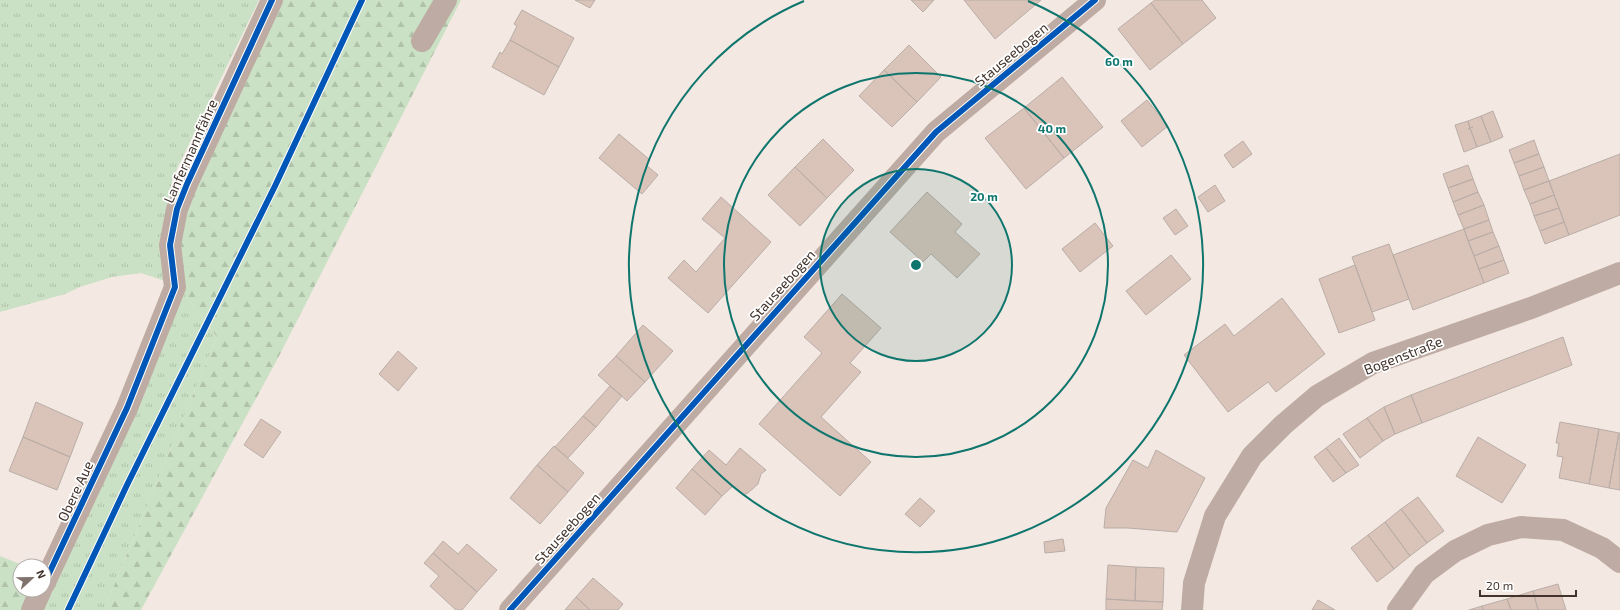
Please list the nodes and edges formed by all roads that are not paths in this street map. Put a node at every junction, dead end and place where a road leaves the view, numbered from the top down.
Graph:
1 (272, 0) edge
2 (446, 0) edge
3 (1095, 0) edge
4 (422, 41) dead end
5 (1620, 273) edge
6 (127, 408) joint
7 (1620, 562) edge
8 (52, 567) edge
9 (37, 598) edge
10 (32, 610) edge
11 (510, 610) edge
12 (1192, 610) edge
13 (1398, 610) edge

1 - 6 street, Lanfermannfähre
2 - 4 street
3 - 11 street, Stauseebogen
5 - 12 street, Bogenstraße
6 - 8 street, Obere Aue
7 - 13 street
9 - 10 street

